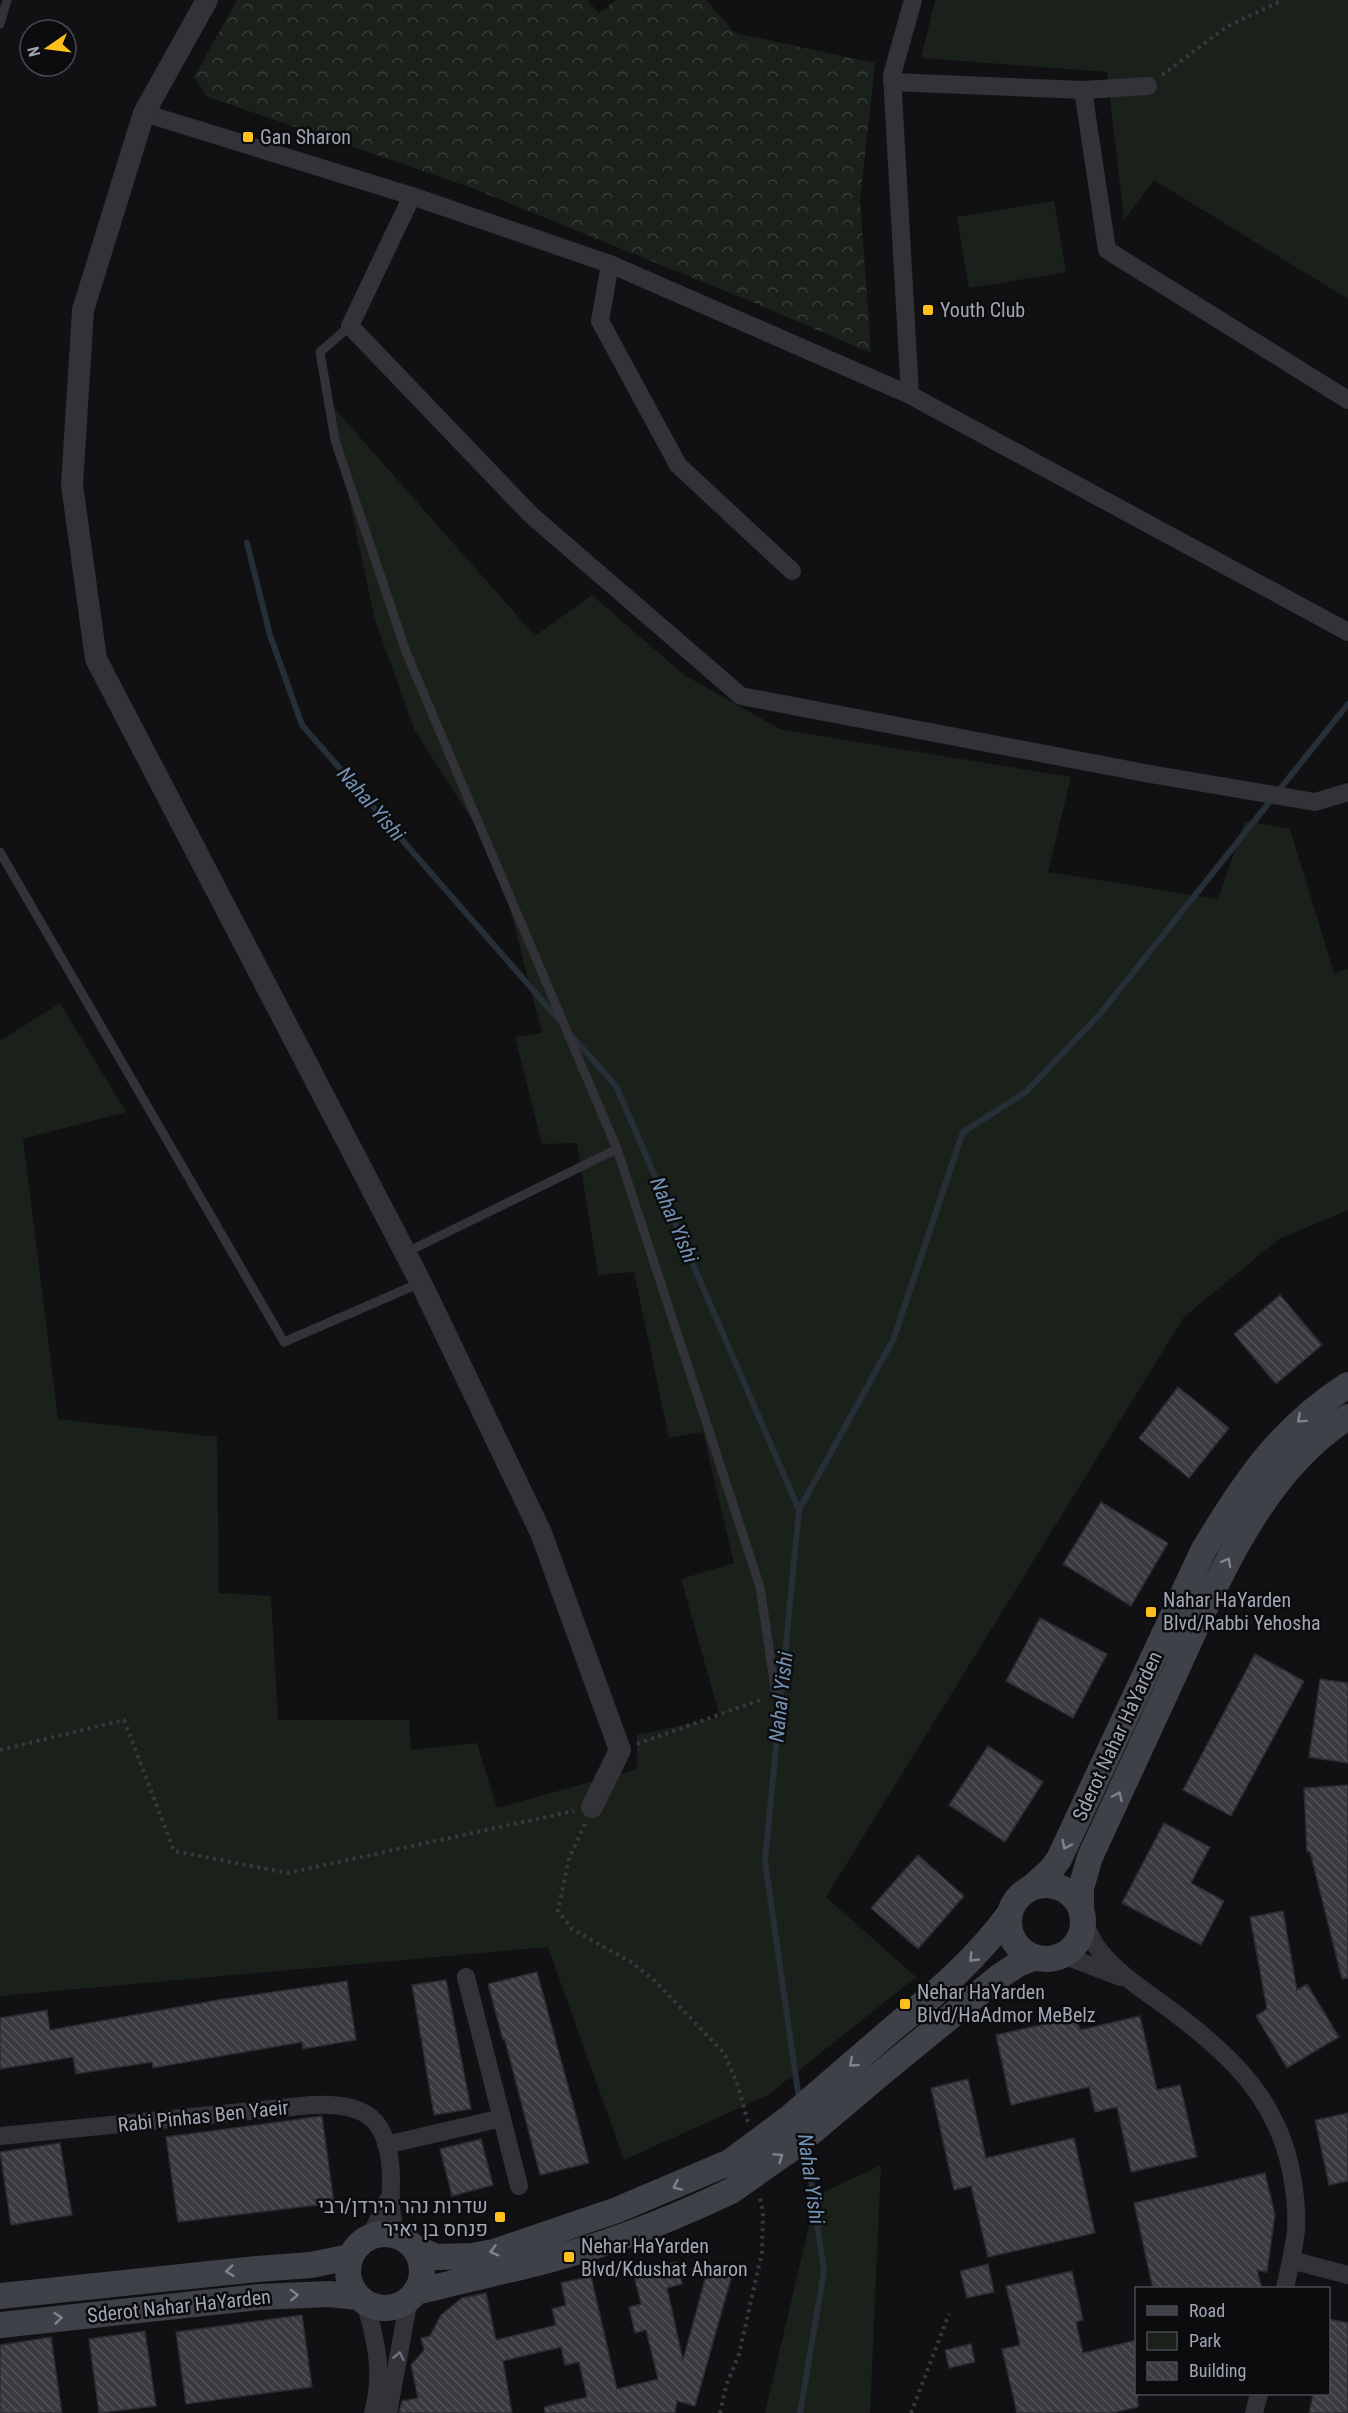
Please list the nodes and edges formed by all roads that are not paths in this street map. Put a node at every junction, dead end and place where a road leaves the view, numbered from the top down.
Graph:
1 (7, 0) edge
2 (207, 0) edge
3 (913, 0) edge
4 (0, 24) edge
5 (892, 82) junction
6 (1148, 86) road end
7 (1083, 90) junction
8 (144, 112) junction
9 (412, 196) junction
10 (610, 264) junction
11 (350, 326) junction
12 (910, 395) junction
13 (1348, 400) edge
14 (792, 571) dead end
15 (1348, 632) edge
16 (1348, 792) edge
17 (0, 852) edge
18 (617, 1149) junction
19 (405, 1253) junction
20 (421, 1283) junction
21 (1348, 1385) edge
22 (1348, 1417) edge
23 (776, 1695) road end
24 (592, 1807) road end
25 (1032, 1887) junction
26 (1010, 1913) junction
27 (1083, 1916) junction
28 (1063, 1955) junction
29 (1035, 1958) junction
30 (466, 1977) dead end
31 (1144, 1990) junction
32 (502, 2118) junction
33 (0, 2136) edge
34 (386, 2145) junction
35 (519, 2186) dead end
36 (390, 2190) junction
37 (370, 2237) junction
38 (405, 2242) junction
39 (350, 2257) junction
40 (1291, 2260) junction
41 (1348, 2275) edge
42 (1285, 2287) edge
43 (0, 2296) edge
44 (412, 2296) junction
45 (361, 2300) junction
46 (0, 2325) edge
47 (1259, 2395) edge
48 (373, 2413) edge
49 (388, 2413) edge
50 (1254, 2413) edge

1 - 4 lane
2 - 8 street
3 - 5 street
5 - 7 street
5 - 12 street
6 - 7 street
7 - 13 street
8 - 9 street
8 - 19 street
9 - 10 street
9 - 11 street
10 - 12 street
10 - 14 street
11 - 16 street
11 - 18 lane
12 - 15 street
17 - 20 lane
18 - 19 lane
18 - 23 lane
19 - 20 street
20 - 24 street
21 -> 25 main road, Sderot Nahar HaYarden
27 -> 22 main road, Sderot Nahar HaYarden
25 - 26 main road
25 - 27 main road
26 - 29 main road
26 -> 38 main road, bridge
27 - 28 main road
27 - 31 street
28 - 29 main road
28 - 31 street
44 -> 29 main road, bridge
30 - 32 street
31 - 40 street
32 - 34 street
32 - 35 street
33 - 34 street, Rabi Pinhas Ben Yaeir
34 - 36 street, Rabi Pinhas Ben Yaeir
36 - 37 street, Rabi Pinhas Ben Yaeir
36 - 38 street, Rabi Pinhas Ben Yaeir
37 - 38 main road
37 - 39 main road
38 - 44 main road
39 -> 43 main road, Sderot Nahar HaYarden
39 - 45 main road
40 - 41 street
40 - 42 street
44 - 45 main road
49 -> 44 street
46 -> 45 main road, Sderot Nahar HaYarden
45 - 48 street
47 - 50 street

